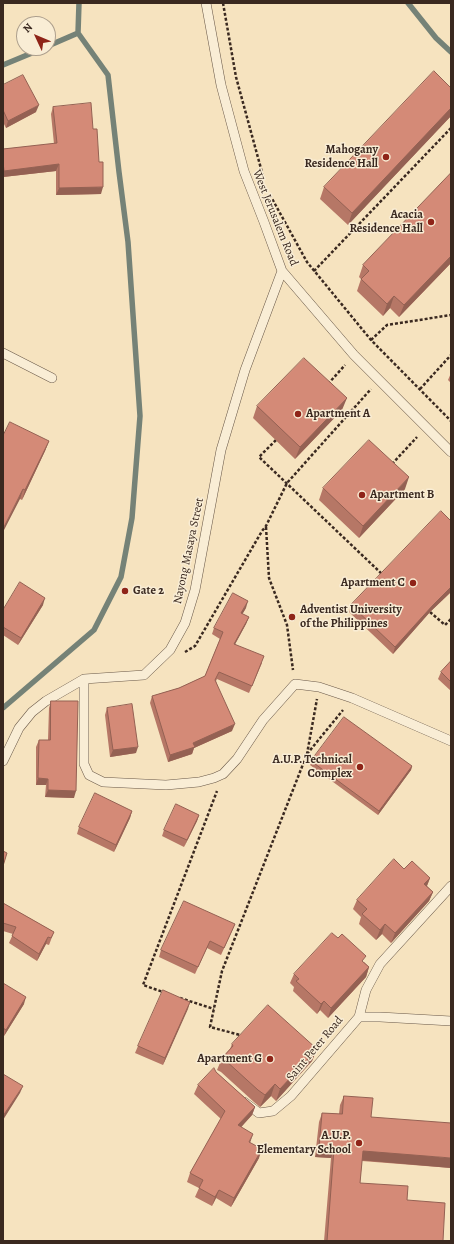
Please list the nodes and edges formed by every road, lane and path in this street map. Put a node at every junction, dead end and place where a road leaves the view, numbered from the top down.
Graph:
1 (206, 3) edge
2 (223, 3) edge
3 (451, 128) edge
4 (264, 179) dead end
5 (269, 193) dead end
6 (282, 271) junction
7 (314, 271) junction
8 (451, 315) edge
9 (371, 340) junction
10 (3, 353) edge
11 (354, 355) junction
12 (451, 355) edge
13 (52, 378) dead end
14 (379, 380) junction
15 (327, 384) edge
16 (420, 389) junction
17 (451, 421) edge
18 (426, 427) junction
19 (276, 440) edge
20 (451, 452) edge
21 (391, 465) edge
22 (287, 483) junction
23 (266, 526) junction
24 (383, 575) edge
25 (430, 612) edge
26 (451, 619) edge
27 (183, 653) dead end
28 (84, 679) junction
29 (295, 684) junction
30 (319, 687) junction
31 (352, 698) junction
32 (451, 741) edge
33 (307, 754) junction
34 (3, 761) edge
35 (223, 774) junction
36 (451, 886) edge
37 (170, 994) edge
38 (177, 997) edge
39 (214, 1009) junction
40 (359, 1017) junction
41 (451, 1022) edge
42 (246, 1036) edge
43 (239, 1097) edge

1 - 6 lane, West Jerusalem Road
2 - 4 path
3 - 7 path
5 - 7 path
6 - 11 lane, West Jerusalem Road
6 - 28 lane, Nayong Masaya Street
7 - 9 path
8 - 9 path
9 - 16 path
10 - 13 lane
11 - 14 lane, West Jerusalem Road
11 - 15 path
12 - 16 path
14 - 18 lane, West Jerusalem Road
14 - 22 path
16 - 17 path
18 - 20 lane, West Jerusalem Road
18 - 21 path
19 - 22 path
22 - 23 path
22 - 24 path
23 - 27 path
23 - 29 path
25 - 26 path
28 - 34 lane, Nayong Masaya Street
28 - 35 lane
29 - 30 lane
29 - 35 lane
30 - 31 lane
30 - 33 path
31 - 32 lane
31 - 33 path
33 - 39 path
35 - 37 path
36 - 40 lane
38 - 39 path
39 - 42 path
40 - 41 lane, Saint Peter Road
40 - 43 lane, Saint Peter Road

